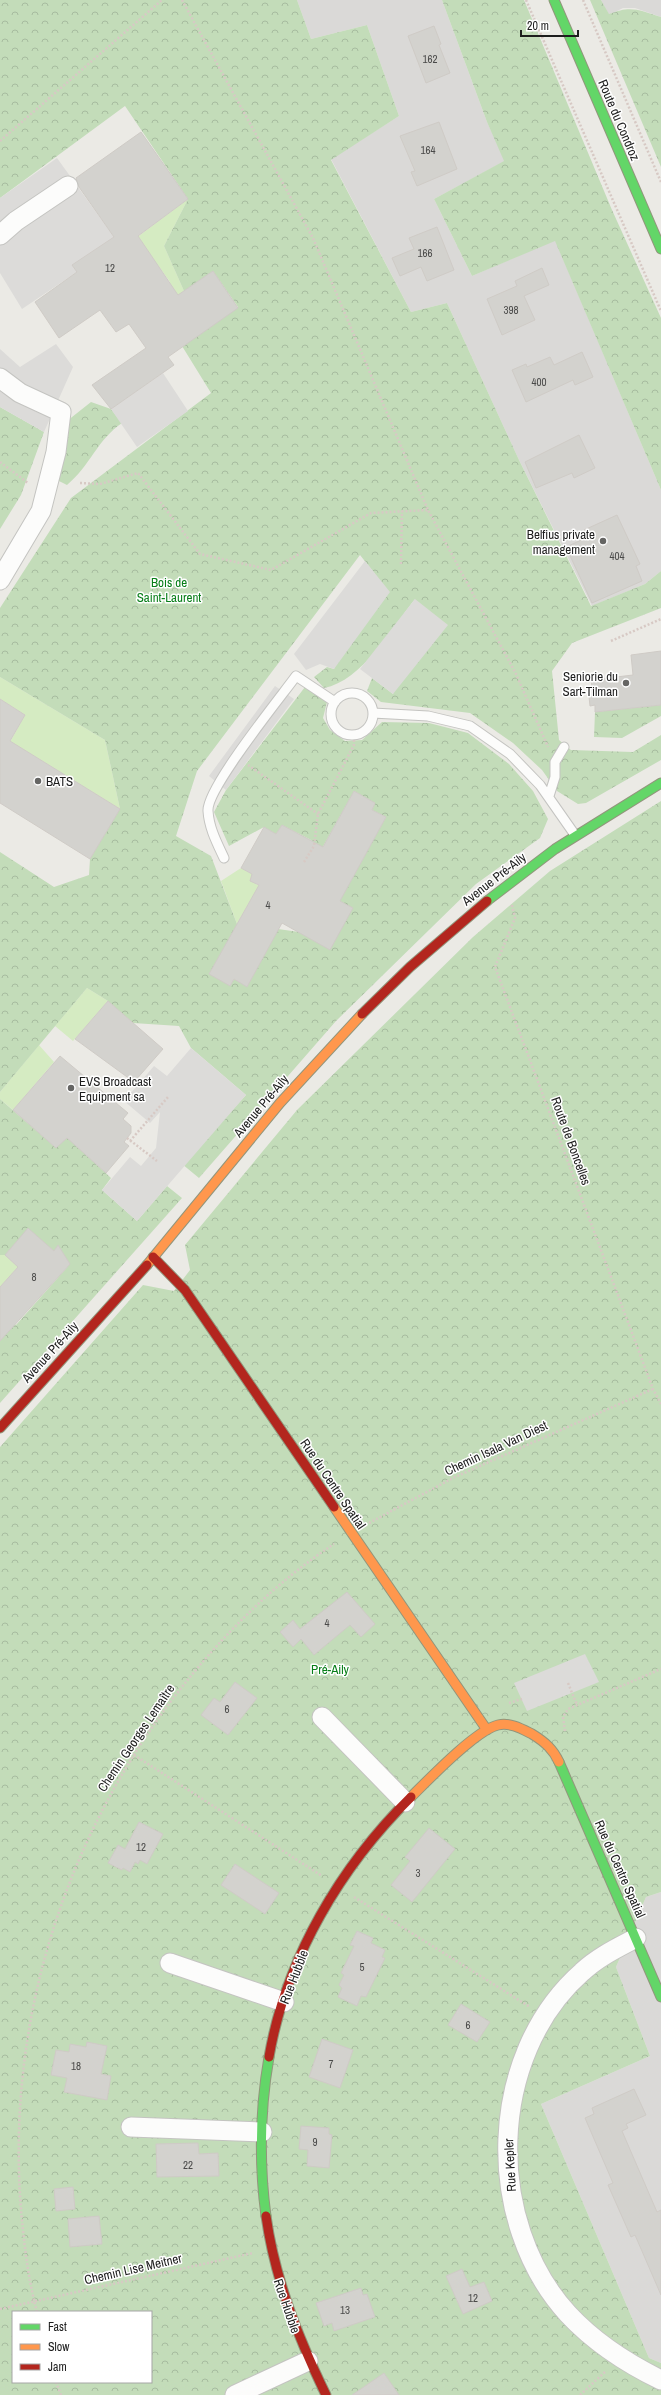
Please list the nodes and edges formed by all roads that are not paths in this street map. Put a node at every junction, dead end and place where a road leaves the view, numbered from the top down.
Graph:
1 (554, 0) edge
2 (68, 186) dead end
3 (0, 235) edge
4 (661, 249) edge
5 (0, 378) edge
6 (0, 580) edge
7 (335, 702) junction
8 (373, 714) junction
9 (564, 747) dead end
10 (661, 783) edge
11 (549, 796) junction
12 (575, 836) junction
13 (224, 858) dead end
14 (153, 1257) junction
15 (0, 1428) edge
16 (322, 1716) dead end
17 (487, 1730) junction
18 (554, 1751) joint
19 (405, 1802) junction
20 (636, 1938) junction
21 (170, 1963) dead end
22 (661, 1997) edge
23 (284, 2002) junction
24 (131, 2127) dead end
25 (262, 2132) junction
26 (308, 2361) junction
27 (661, 2380) edge
28 (235, 2395) edge
29 (326, 2395) edge

1 - 4 street, Route du Condroz
2 - 3 street
5 - 6 street
7 - 8 lane
7 - 8 lane
7 - 13 lane
8 - 11 lane
9 - 11 lane
10 - 12 street, Avenue Pré-Aily
11 - 12 lane
12 - 14 street, Avenue Pré-Aily
14 - 15 street, Avenue Pré-Aily
14 - 17 street, Rue du Centre Spatial
16 - 19 street
17 - 18 street, Rue Hubble
17 - 19 street, Rue Hubble
18 - 20 street, Rue du Centre Spatial
19 - 23 street, Rue Hubble
20 - 22 street, Rue du Centre Spatial
20 - 27 street, Rue Kepler
21 - 23 street
23 - 25 street, Rue Hubble
24 - 25 street
25 - 26 street, Rue Hubble
26 - 28 street
26 - 29 street, Rue Hubble

